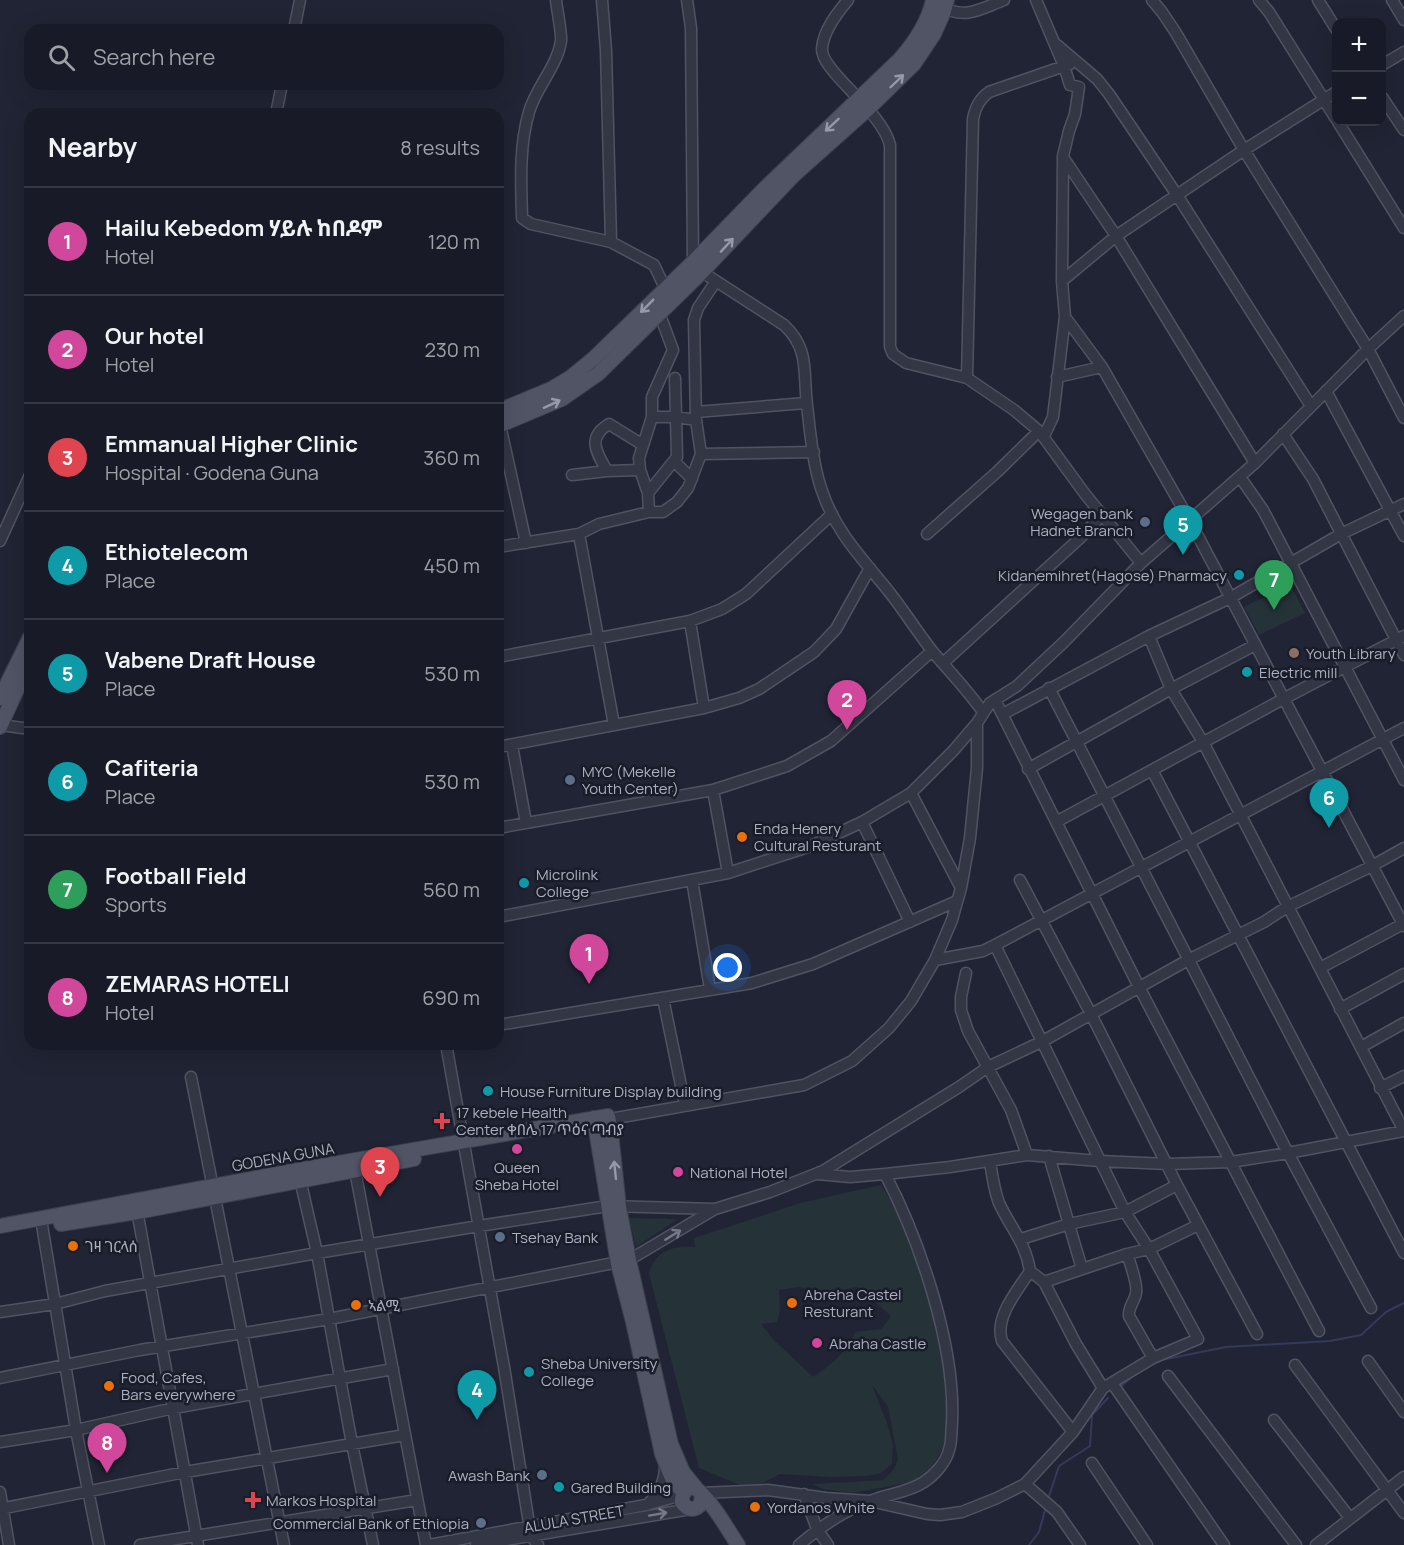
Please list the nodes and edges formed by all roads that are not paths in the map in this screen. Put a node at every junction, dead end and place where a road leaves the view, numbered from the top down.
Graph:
1 (300, 0) edge
2 (556, 0) edge
3 (602, 0) edge
4 (687, 0) edge
5 (848, 0) edge
6 (1004, 0) edge
7 (1036, 0) edge
8 (1152, 0) edge
9 (1259, 0) edge
10 (1317, 0) edge
11 (1392, 0) edge
12 (942, 3) edge
13 (1404, 20) edge
14 (1332, 23) edge
15 (295, 24) edge
16 (1052, 41) junction
17 (1404, 52) edge
18 (1076, 61) junction
19 (1386, 63) edge
20 (1064, 66) junction
21 (281, 90) edge
22 (1332, 95) edge
23 (1324, 100) junction
24 (1386, 103) edge
25 (864, 104) junction
26 (277, 108) edge
27 (1332, 112) edge
28 (1341, 126) edge
29 (1404, 130) edge
30 (1244, 150) junction
31 (1063, 156) junction
32 (1177, 195) junction
33 (1404, 228) edge
34 (1116, 236) junction
35 (611, 242) junction
36 (697, 267) junction
37 (1062, 280) junction
38 (716, 281) junction
39 (665, 288) junction
40 (660, 315) junction
41 (1404, 316) edge
42 (1065, 317) junction
43 (1368, 349) junction
44 (673, 350) junction
45 (695, 352) junction
46 (1102, 367) junction
47 (1057, 377) junction
48 (660, 378) junction
49 (675, 378) junction
50 (967, 378) junction
51 (695, 383) junction
52 (1326, 391) junction
53 (806, 403) junction
54 (1311, 406) junction
55 (504, 416) edge
56 (696, 416) junction
57 (652, 417) junction
58 (676, 417) junction
59 (504, 418) edge
60 (1404, 418) edge
61 (1042, 433) junction
62 (1283, 435) junction
63 (504, 442) edge
64 (643, 446) junction
65 (814, 452) junction
66 (700, 454) junction
67 (675, 462) junction
68 (1255, 463) junction
69 (640, 470) junction
70 (607, 471) junction
71 (572, 476) dead end
72 (1240, 477) junction
73 (692, 479) junction
74 (24, 488) edge
75 (648, 493) junction
76 (1404, 504) edge
77 (1390, 509) junction
78 (648, 512) junction
79 (832, 514) junction
80 (1102, 515) junction
81 (1190, 521) junction
82 (579, 534) junction
83 (927, 534) dead end
84 (1341, 534) junction
85 (1404, 536) edge
86 (0, 541) edge
87 (526, 543) junction
88 (504, 546) edge
89 (1141, 563) junction
90 (1291, 563) junction
91 (870, 568) junction
92 (1230, 598) junction
93 (690, 621) junction
94 (1149, 636) junction
95 (598, 638) junction
96 (1400, 638) edge
97 (1255, 645) junction
98 (24, 647) edge
99 (932, 651) junction
100 (1404, 655) edge
101 (504, 656) edge
102 (943, 663) junction
103 (1346, 666) junction
104 (24, 674) edge
105 (3, 681) edge
106 (1049, 688) junction
107 (1171, 689) junction
108 (0, 698) edge
109 (1285, 698) junction
110 (995, 700) junction
111 (704, 708) junction
112 (983, 712) junction
113 (1003, 714) junction
114 (977, 723) junction
115 (614, 725) junction
116 (0, 726) edge
117 (24, 728) edge
118 (1404, 728) edge
119 (1382, 739) junction
120 (1203, 742) junction
121 (1076, 743) junction
122 (512, 745) junction
123 (504, 746) edge
124 (1028, 769) junction
125 (1152, 770) junction
126 (1321, 771) junction
127 (1404, 780) edge
128 (713, 790) junction
129 (911, 793) junction
130 (1104, 796) junction
131 (1240, 814) junction
132 (862, 822) junction
133 (1056, 822) junction
134 (526, 823) junction
135 (504, 827) edge
136 (1191, 841) junction
137 (1404, 848) edge
138 (1372, 866) junction
139 (1140, 868) junction
140 (728, 873) junction
141 (692, 880) junction
142 (1020, 880) dead end
143 (961, 888) junction
144 (1092, 894) junction
145 (957, 901) junction
146 (1287, 907) junction
147 (504, 916) edge
148 (1041, 921) junction
149 (910, 922) junction
150 (1403, 925) edge
151 (1238, 935) junction
152 (995, 945) junction
153 (935, 960) junction
154 (1188, 960) junction
155 (1320, 968) junction
156 (966, 973) dead end
157 (1404, 974) edge
158 (1139, 987) junction
159 (710, 989) junction
160 (663, 998) junction
161 (1340, 1009) junction
162 (1092, 1014) junction
163 (1404, 1023) edge
164 (504, 1024) edge
165 (1043, 1041) junction
166 (1361, 1047) junction
167 (447, 1050) edge
168 (988, 1067) junction
169 (1404, 1076) edge
170 (191, 1077) dead end
171 (1380, 1088) junction
172 (685, 1105) junction
173 (604, 1120) junction
174 (1404, 1131) edge
175 (1345, 1142) junction
176 (464, 1145) junction
177 (1288, 1153) junction
178 (1027, 1155) junction
179 (1049, 1156) junction
180 (990, 1161) junction
181 (1099, 1161) junction
182 (1231, 1162) junction
183 (1168, 1164) junction
184 (354, 1167) junction
185 (817, 1174) junction
186 (885, 1174) junction
187 (298, 1175) junction
188 (1177, 1185) junction
189 (214, 1191) junction
190 (614, 1206) junction
191 (136, 1207) junction
192 (715, 1209) junction
193 (1125, 1212) junction
194 (42, 1223) junction
195 (1069, 1224) junction
196 (1198, 1225) junction
197 (0, 1226) edge
198 (478, 1226) junction
199 (0, 1234) edge
200 (1021, 1239) junction
201 (369, 1245) junction
202 (1149, 1249) junction
203 (1404, 1252) edge
204 (317, 1253) junction
205 (1127, 1254) junction
206 (623, 1262) junction
207 (229, 1269) junction
208 (1082, 1269) junction
209 (1030, 1271) junction
210 (1044, 1282) junction
211 (150, 1285) junction
212 (490, 1287) junction
213 (55, 1304) junction
214 (381, 1308) junction
215 (1371, 1308) dead end
216 (0, 1312) edge
217 (329, 1319) junction
218 (638, 1322) junction
219 (1319, 1331) dead end
220 (242, 1334) junction
221 (1257, 1334) dead end
222 (163, 1346) junction
223 (1153, 1358) junction
224 (1368, 1361) dead end
225 (1295, 1365) dead end
226 (65, 1366) junction
227 (393, 1369) junction
228 (1168, 1376) dead end
229 (0, 1378) edge
230 (341, 1378) junction
231 (1107, 1386) junction
232 (254, 1395) junction
233 (174, 1408) junction
234 (1404, 1412) edge
235 (1274, 1420) dead end
236 (76, 1430) junction
237 (1073, 1432) junction
238 (405, 1435) junction
239 (0, 1442) edge
240 (352, 1444) junction
241 (267, 1459) junction
242 (1092, 1463) dead end
243 (665, 1466) junction
244 (185, 1472) junction
245 (1404, 1477) edge
246 (1025, 1484) junction
247 (1387, 1490) junction
248 (0, 1492) edge
249 (89, 1492) junction
250 (693, 1493) junction
251 (804, 1494) junction
252 (417, 1500) junction
253 (870, 1501) junction
254 (646, 1505) junction
255 (365, 1508) junction
256 (1, 1509) edge
257 (693, 1509) junction
258 (1404, 1513) edge
259 (1350, 1518) junction
260 (279, 1523) junction
261 (817, 1529) junction
262 (530, 1531) junction
263 (197, 1541) edge
264 (9, 1545) edge
265 (99, 1545) edge
266 (140, 1545) edge
267 (284, 1545) edge
268 (373, 1545) edge
269 (427, 1545) edge
270 (476, 1545) edge
271 (538, 1545) edge
272 (732, 1545) edge
273 (738, 1545) edge
274 (799, 1545) edge
275 (828, 1545) edge
276 (1080, 1545) edge
277 (1147, 1545) edge
278 (1224, 1545) edge
279 (1296, 1545) edge
280 (1316, 1545) edge

1 - 15 street
2 - 35 street
3 - 35 street
4 - 36 street
5 - 25 street
6 - 12 street
7 - 16 street
8 - 30 street
9 - 23 street
10 - 14 street
11 - 13 street
12 - 25 main road
16 - 18 street
16 - 20 street
17 - 19 street
18 - 20 street
18 - 32 street
20 - 31 street
20 - 50 street
21 - 26 street
22 - 23 street
23 - 27 street
23 - 30 street
24 - 29 street
25 - 36 main road
25 - 50 street
28 - 33 street
30 - 32 street
30 - 43 street
31 - 34 street
31 - 37 street
32 - 34 street
32 - 54 street
34 - 37 street
34 - 68 street
35 - 39 street
36 - 38 street
36 - 39 main road
36 - 40 main road
37 - 42 street
38 - 45 street
38 - 53 street
39 -> 55 main road
40 - 44 street
59 -> 40 main road
41 - 43 street
42 - 46 street
42 - 47 street
43 - 52 street
43 - 60 street
44 - 45 street
44 - 48 street
45 - 51 street
46 - 47 street
46 - 81 street
47 - 61 street
48 - 49 street
48 - 57 street
49 - 51 street
49 - 58 street
50 - 61 street
51 - 56 street
52 - 54 street
52 - 77 street
53 - 56 street
53 - 65 street
54 - 62 street
56 - 58 street
56 - 66 street
57 - 58 street
57 - 64 street
58 - 67 street
61 - 80 street
61 - 83 street
62 - 68 street
62 - 84 street
63 - 87 street
64 - 69 street
64 - 70 street
65 - 66 street
65 - 79 street
66 - 73 street
67 - 73 street
67 - 75 street
68 - 72 street
69 - 70 street
69 - 75 street
70 - 71 street
72 - 81 street
72 - 90 street
73 - 78 street
74 - 86 street
75 - 78 street
76 - 77 street
77 - 84 street
77 - 85 street
78 - 82 street
79 - 91 street
79 - 93 street
80 - 89 street
80 - 102 street
81 - 89 street
81 - 92 street
82 - 87 street
82 - 95 street
84 - 90 street
84 - 96 street
87 - 88 street
89 - 110 street
90 - 92 street
90 - 103 street
91 - 99 street
91 - 111 street
92 - 94 street
92 - 97 street
93 - 95 street
93 - 111 street
94 - 106 street
94 - 107 street
95 - 101 street
95 - 115 street
96 - 100 street
96 - 103 street
97 - 107 street
97 - 109 street
98 - 105 main road
99 - 102 street
99 - 128 street
102 - 112 street
103 - 109 street
103 - 119 street
104 - 116 main road
105 - 108 main road
106 - 113 street
106 - 121 street
107 - 120 street
107 - 121 street
109 - 120 street
109 - 126 street
110 - 112 street
110 - 113 street
111 - 115 street
112 - 114 street
113 - 124 street
114 - 129 street
114 - 143 street
115 - 122 street
116 - 117 street
118 - 119 street
119 - 126 street
119 - 127 street
120 - 125 street
120 - 131 street
121 - 124 street
121 - 130 street
122 - 123 street
122 - 134 street
124 - 133 street
125 - 130 street
125 - 136 street
126 - 131 street
126 - 138 street
128 - 134 street
128 - 140 street
129 - 132 street
129 - 143 street
130 - 133 street
130 - 139 street
131 - 136 street
131 - 146 street
132 - 140 street
132 - 149 street
133 - 144 street
134 - 135 street
136 - 139 street
136 - 151 street
137 - 138 street
138 - 146 street
138 - 150 street
139 - 144 street
139 - 154 street
140 - 141 street
141 - 147 street
141 - 159 street
142 - 148 street
143 - 145 street
144 - 148 street
144 - 158 street
145 - 149 street
145 - 153 street
146 - 151 street
146 - 155 street
148 - 152 street
148 - 162 street
149 - 159 street
150 - 155 street
151 - 154 street
151 - 175 street
152 - 153 street
152 - 165 street
153 - 172 street
154 - 158 street
154 - 177 street
155 - 161 street
156 - 168 street
157 - 161 street
158 - 162 street
158 - 182 street
159 - 160 street
160 - 164 street
160 - 172 street
161 - 166 street
162 - 165 street
162 - 183 street
163 - 166 street
165 - 168 street
165 - 181 street
166 - 171 street
167 - 176 street
168 - 178 street
168 - 185 street
169 - 171 street
170 - 189 street
171 - 174 street
172 - 173 street
173 - 176 main road, GODENA GUNA
173 - 190 main road
174 - 175 street
175 - 177 street
175 - 203 street
176 - 184 main road, GODENA GUNA
176 - 198 street
177 - 182 street
177 - 215 street
178 - 179 street
178 - 180 street
179 - 181 street
179 - 195 street
180 - 186 street
180 - 200 street
181 - 183 street
181 - 193 street
182 - 183 street
182 - 219 street
183 - 188 street
184 - 187 main road, GODENA GUNA
184 - 201 street
185 - 186 street
185 - 192 street
186 - 253 street
187 - 189 main road, GODENA GUNA
187 - 204 street
188 - 193 street
188 - 196 street
189 - 191 main road, GODENA GUNA
189 - 207 street
190 - 192 street
190 - 198 street
190 - 206 main road
191 - 194 main road, GODENA GUNA
191 - 211 street
206 -> 192 street
193 - 195 street
193 - 202 street
194 - 197 main road, GODENA GUNA
194 - 199 main road, GODENA GUNA
194 - 213 street
195 - 200 street
195 - 208 street
196 - 202 street
196 - 221 street
198 - 201 street
198 - 212 street
200 - 209 street
201 - 204 street
201 - 214 street
202 - 205 street
202 - 223 street
204 - 207 street
204 - 217 street
205 - 208 street
205 - 223 street
206 - 212 street
206 - 218 main road
207 - 211 street
207 - 220 street
208 - 210 street
209 - 210 street
209 - 237 street
210 - 231 street
211 - 213 street
211 - 222 street
212 - 214 street
212 - 262 street
213 - 216 street
213 - 226 street
214 - 217 street
214 - 227 street
217 - 220 street
217 - 230 street
218 - 243 main road
218 - 250 main road
220 - 222 street
220 - 232 street
222 - 226 street
222 - 233 street
223 - 231 street
224 - 234 street
225 - 247 street
226 - 229 street
226 - 236 street
227 - 230 street
227 - 238 street
228 - 279 street
230 - 232 street
230 - 240 street
231 - 237 street
231 - 278 street
232 - 233 street
232 - 241 street
233 - 236 street
233 - 244 street
235 - 259 street
236 - 239 street
236 - 249 street
237 - 246 street
238 - 240 street
238 - 252 street
240 - 241 street
240 - 255 street
241 - 244 street
241 - 260 street
242 - 277 street
243 - 250 main road
243 - 254 street
244 - 249 street
244 - 263 street
245 - 247 street
246 - 253 street
246 - 276 street
247 - 258 street
247 - 259 street
248 - 256 street
249 - 256 street
249 - 265 street
250 - 251 street, ALULA STREET
250 - 254 street, ALULA STREET
250 - 257 main road
250 - 273 main road
251 - 253 street, ALULA STREET
251 - 261 street
252 - 255 street
252 - 269 street
253 - 261 street
254 - 262 street, ALULA STREET
255 - 260 street
255 - 268 street
256 - 264 street
262 -> 257 street, ALULA STREET
257 - 272 main road
259 - 280 street
260 - 263 street
260 - 267 street
261 - 274 street
261 - 275 street
262 - 269 street, ALULA STREET
262 - 270 street, ALULA STREET
262 - 271 street
263 - 266 street

